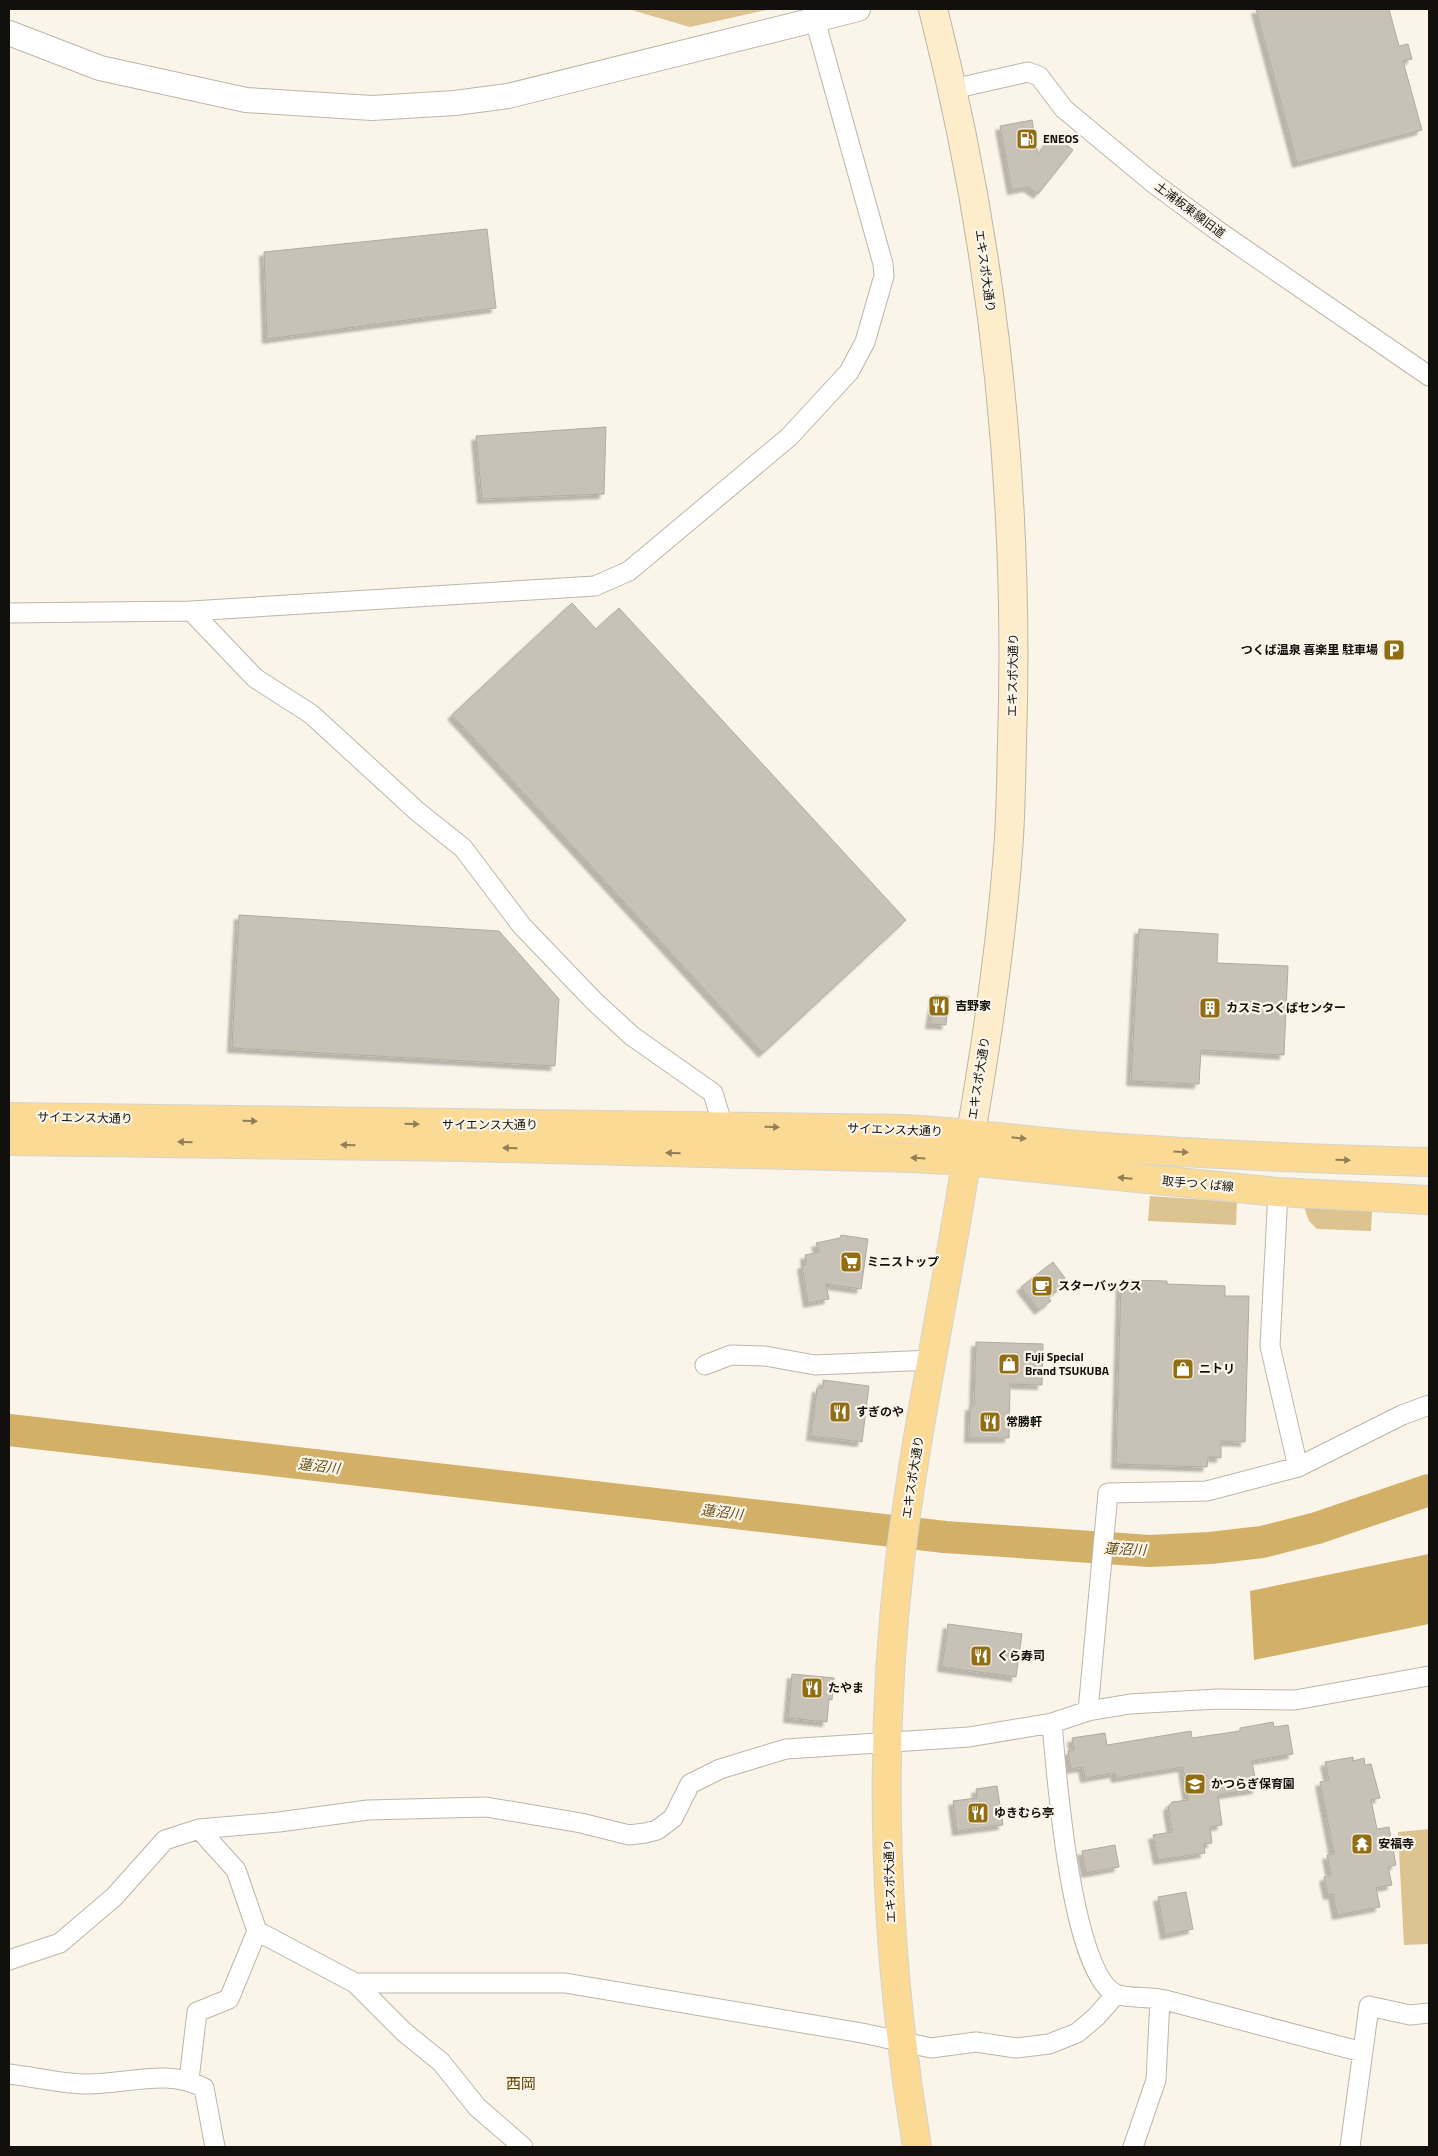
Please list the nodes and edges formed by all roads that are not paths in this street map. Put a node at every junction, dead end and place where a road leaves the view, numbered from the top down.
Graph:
1 (858, 9) edge
2 (933, 9) edge
3 (815, 20) junction
4 (9, 32) edge
5 (953, 89) junction
6 (1429, 376) edge
7 (190, 611) junction
8 (9, 613) edge
9 (9, 1116) edge
10 (723, 1126) junction
11 (971, 1133) junction
12 (9, 1140) edge
13 (721, 1154) junction
14 (967, 1161) junction
15 (1429, 1162) edge
16 (1278, 1192) junction
17 (1429, 1200) edge
18 (932, 1360) junction
19 (705, 1365) dead end
20 (1429, 1405) edge
21 (1298, 1467) junction
22 (1429, 1676) edge
23 (1088, 1711) junction
24 (1052, 1723) junction
25 (888, 1742) junction
26 (198, 1829) junction
27 (257, 1931) junction
28 (9, 1960) edge
29 (355, 1983) junction
30 (1116, 1994) junction
31 (1160, 1999) junction
32 (1429, 2013) edge
33 (901, 2042) junction
34 (1362, 2052) junction
35 (9, 2074) edge
36 (189, 2080) junction
37 (215, 2147) edge
38 (523, 2147) edge
39 (917, 2147) edge
40 (1134, 2147) edge
41 (1350, 2147) edge

1 - 3 street
2 - 5 main road, エキスポ大通り
3 - 4 street
3 - 7 street
5 - 6 street, 土浦板東線旧道
5 - 11 main road, エキスポ大通り
7 - 8 street
7 - 10 street
9 -> 10 main road, サイエンス大通り
10 -> 11 main road, サイエンス大通り
10 - 13 street
11 - 14 main road, エキスポ大通り
11 -> 15 main road
13 -> 12 main road, サイエンス大通り
14 -> 13 main road, サイエンス大通り
16 -> 14 main road, 取手つくば線
14 - 18 main road, エキスポ大通り
16 - 17 main road, 取手つくば線
16 - 21 street
18 - 19 street
18 - 25 main road, エキスポ大通り
20 - 21 street
21 - 23 street
22 - 23 street
23 - 24 street
24 - 25 street
24 - 30 street
25 - 26 street
25 - 33 main road, エキスポ大通り
26 - 27 street
26 - 28 street
27 - 29 street
27 - 36 street
29 - 33 street
29 - 38 street
30 - 31 street
30 - 33 street
31 - 34 street
31 - 40 street
32 - 34 street
33 - 39 main road, エキスポ大通り
34 - 41 street
35 - 36 street
36 - 37 street

